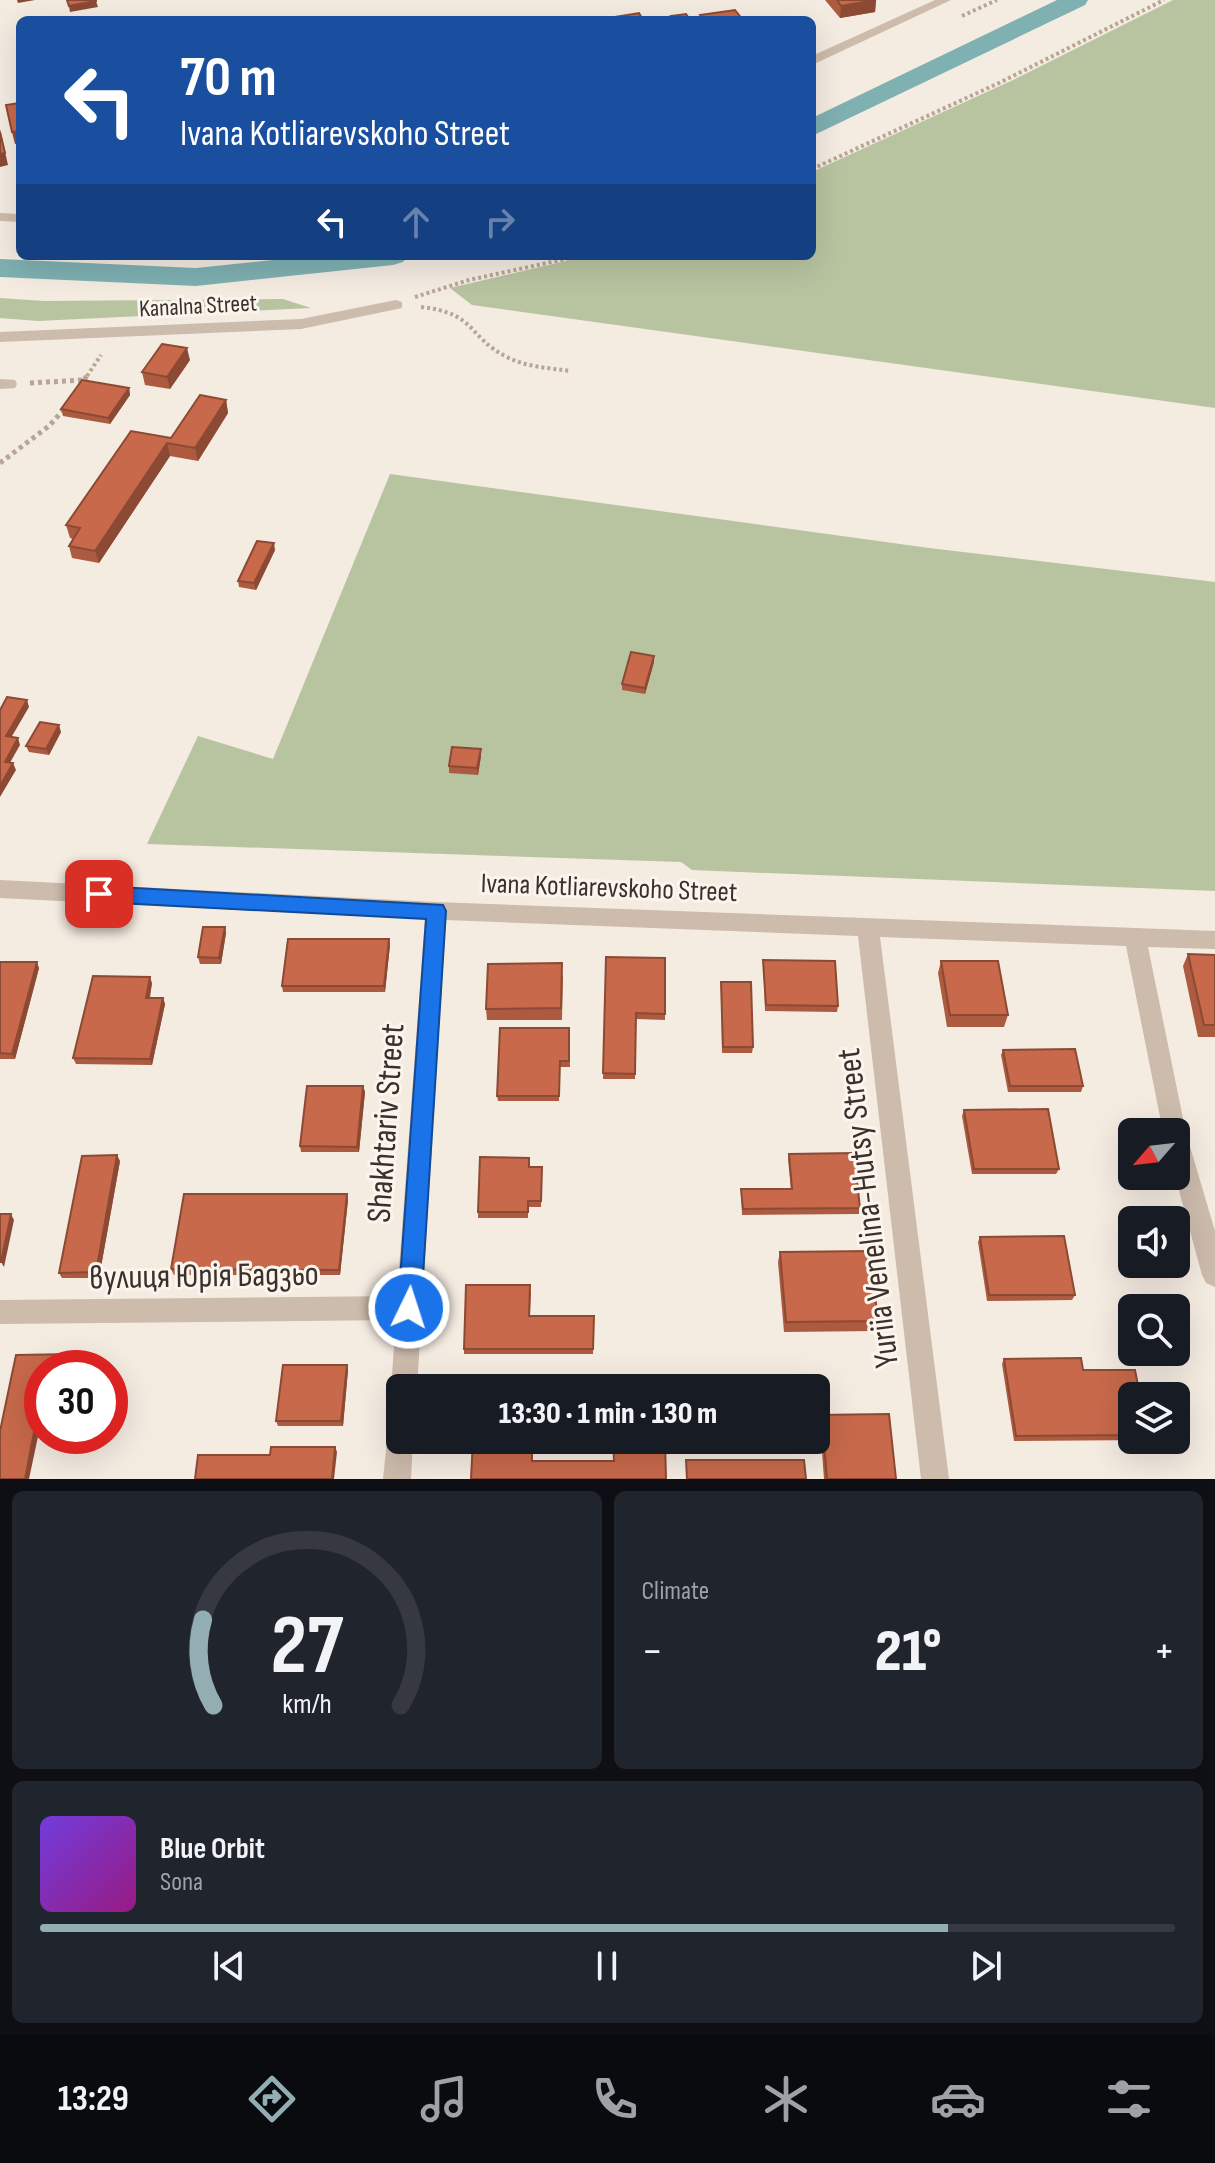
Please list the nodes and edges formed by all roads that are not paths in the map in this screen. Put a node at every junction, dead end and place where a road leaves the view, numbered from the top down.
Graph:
1 (945, 0) edge
2 (816, 59) edge
3 (396, 305) road end
4 (0, 337) edge
5 (0, 889) edge
6 (436, 911) junction
7 (868, 929) junction
8 (1135, 938) junction
9 (1215, 940) edge
10 (1172, 1118) edge
11 (1190, 1185) edge
12 (1215, 1275) edge
13 (409, 1308) junction
14 (0, 1312) edge
15 (405, 1374) edge
16 (399, 1454) edge
17 (397, 1479) edge
18 (935, 1479) edge

1 - 2 street
3 - 4 street, Kanalna Street
5 - 6 street, Ivana Kotliarevskoho Street
6 - 7 street, Ivana Kotliarevskoho Street
6 - 13 street, Shakhtariv Street
7 - 8 street, Ivana Kotliarevskoho Street
7 - 18 street, Yuriia Venelina-Hutsy Street
8 - 9 street, Ivana Kotliarevskoho Street
8 - 10 street
11 - 12 street
13 - 14 street, вулиця Юрія Бадзьо
13 - 15 street, Shakhtariv Street
16 - 17 street

